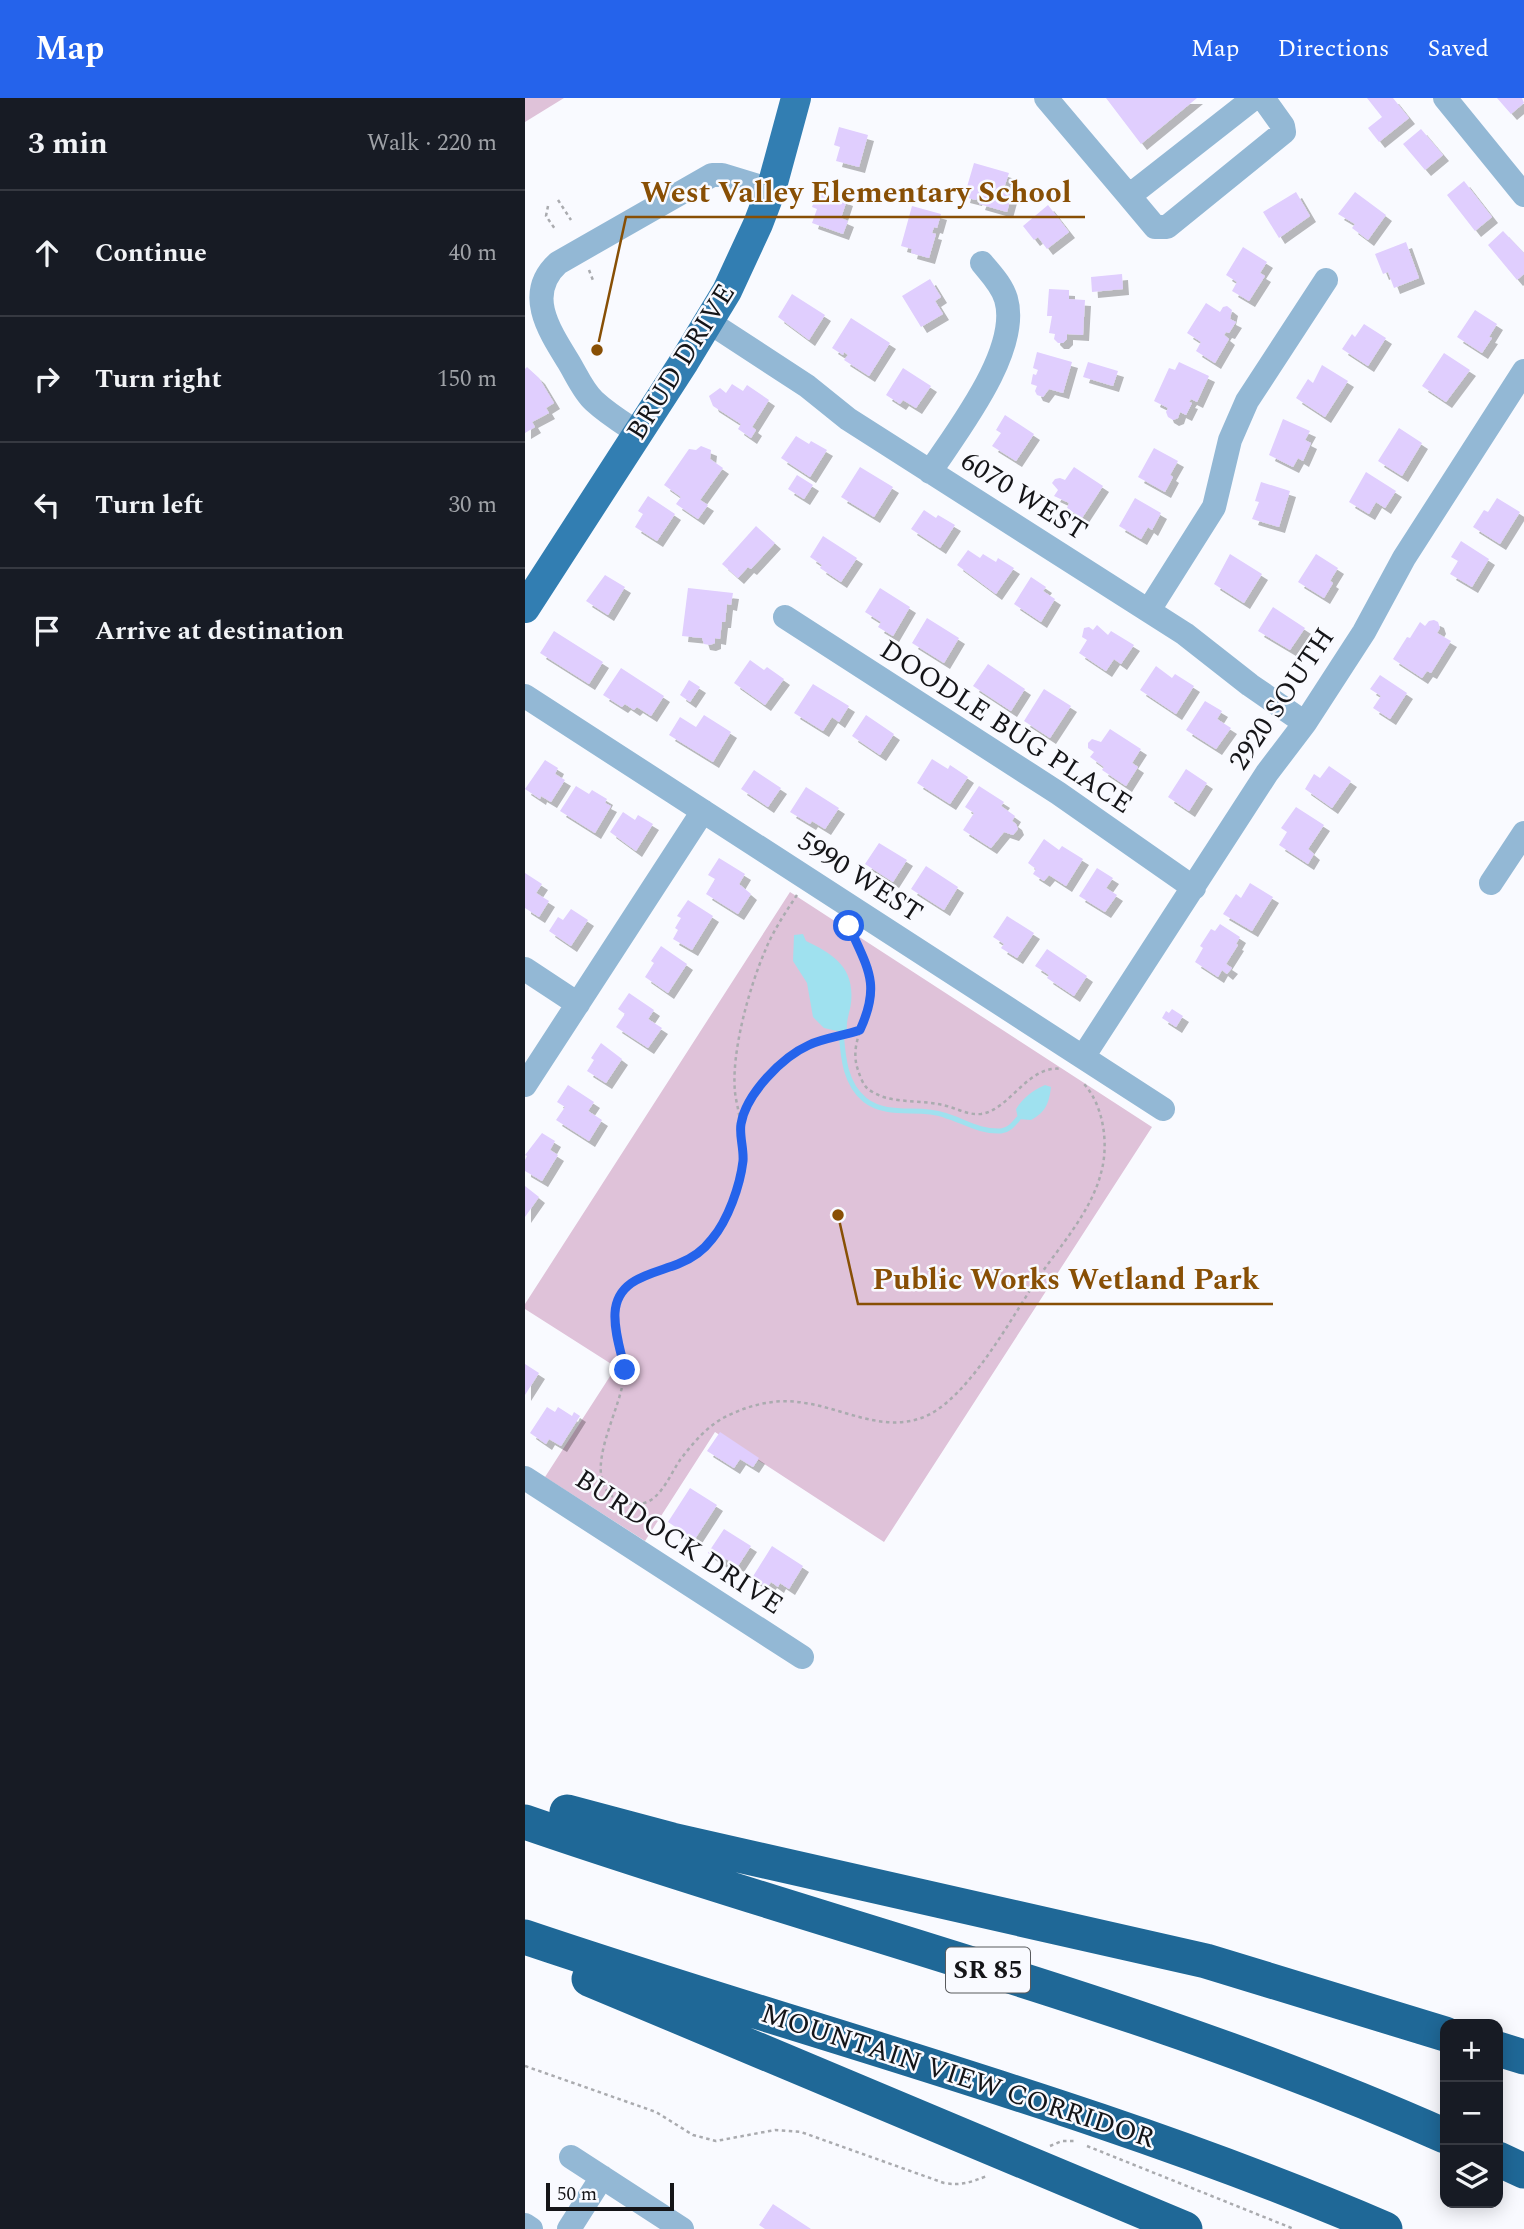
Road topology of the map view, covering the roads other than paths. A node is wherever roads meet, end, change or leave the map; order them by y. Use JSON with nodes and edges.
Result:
{"nodes":[{"id":1,"x":796,"y":98,"type":"edge"},
{"id":2,"x":1046,"y":98,"type":"edge"},
{"id":3,"x":1254,"y":98,"type":"edge"},
{"id":4,"x":1263,"y":98,"type":"edge"},
{"id":5,"x":1445,"y":98,"type":"edge"},
{"id":6,"x":771,"y":190,"type":"junction"},
{"id":7,"x":1524,"y":195,"type":"edge"},
{"id":8,"x":1129,"y":196,"type":"junction"},
{"id":9,"x":982,"y":263,"type":"dead end"},
{"id":10,"x":1326,"y":280,"type":"dead end"},
{"id":11,"x":709,"y":322,"type":"junction"},
{"id":12,"x":1524,"y":371,"type":"edge"},
{"id":13,"x":638,"y":433,"type":"junction"},
{"id":14,"x":930,"y":472,"type":"junction"},
{"id":15,"x":529,"y":592,"type":"edge"},
{"id":16,"x":1149,"y":610,"type":"junction"},
{"id":17,"x":785,"y":617,"type":"dead end"},
{"id":18,"x":525,"y":696,"type":"edge"},
{"id":19,"x":1305,"y":723,"type":"junction"},
{"id":20,"x":703,"y":811,"type":"junction"},
{"id":21,"x":1524,"y":833,"type":"edge"},
{"id":22,"x":1491,"y":884,"type":"dead end"},
{"id":23,"x":1193,"y":888,"type":"junction"},
{"id":24,"x":525,"y":969,"type":"edge"},
{"id":25,"x":578,"y":1004,"type":"junction"},
{"id":26,"x":1076,"y":1068,"type":"junction"},
{"id":27,"x":525,"y":1085,"type":"edge"},
{"id":28,"x":1163,"y":1109,"type":"dead end"},
{"id":29,"x":525,"y":1478,"type":"edge"},
{"id":30,"x":801,"y":1657,"type":"dead end"},
{"id":31,"x":525,"y":1800,"type":"edge"},
{"id":32,"x":525,"y":1822,"type":"edge"},
{"id":33,"x":525,"y":1937,"type":"edge"},
{"id":34,"x":525,"y":1950,"type":"edge"},
{"id":35,"x":1440,"y":2032,"type":"edge"},
{"id":36,"x":1503,"y":2051,"type":"edge"},
{"id":37,"x":1524,"y":2057,"type":"edge"},
{"id":38,"x":1440,"y":2134,"type":"edge"},
{"id":39,"x":571,"y":2157,"type":"dead end"},
{"id":40,"x":1503,"y":2161,"type":"edge"},
{"id":41,"x":1524,"y":2171,"type":"edge"},
{"id":42,"x":602,"y":2177,"type":"junction"},
{"id":43,"x":525,"y":2225,"type":"edge"},
{"id":44,"x":531,"y":2229,"type":"edge"},
{"id":45,"x":569,"y":2229,"type":"edge"},
{"id":46,"x":682,"y":2229,"type":"edge"},
{"id":47,"x":1185,"y":2229,"type":"edge"},
{"id":48,"x":1385,"y":2229,"type":"edge"}],
"edges":[{"from":1,"to":6,"type":"main road","name":"BRUD DRIVE"},
{"from":2,"to":8,"type":"street"},
{"from":3,"to":8,"type":"street"},
{"from":4,"to":8,"type":"street"},
{"from":5,"to":7,"type":"street"},
{"from":6,"to":11,"type":"main road","name":"BRUD DRIVE"},
{"from":6,"to":13,"type":"street"},
{"from":9,"to":14,"type":"street"},
{"from":10,"to":16,"type":"street"},
{"from":11,"to":13,"type":"main road","name":"BRUD DRIVE"},
{"from":11,"to":14,"type":"street","name":"6070 WEST"},
{"from":12,"to":19,"type":"street","name":"2920 SOUTH"},
{"from":13,"to":15,"type":"main road","name":"BRUD DRIVE"},
{"from":14,"to":16,"type":"street","name":"6070 WEST"},
{"from":16,"to":19,"type":"street","name":"6070 WEST"},
{"from":17,"to":23,"type":"street","name":"DOODLE BUG PLACE"},
{"from":18,"to":20,"type":"street","name":"5990 WEST"},
{"from":19,"to":23,"type":"street","name":"2920 SOUTH"},
{"from":20,"to":25,"type":"street"},
{"from":20,"to":26,"type":"street","name":"5990 WEST"},
{"from":21,"to":22,"type":"street"},
{"from":23,"to":26,"type":"street","name":"2920 SOUTH"},
{"from":24,"to":25,"type":"street"},
{"from":25,"to":27,"type":"street"},
{"from":26,"to":28,"type":"street","name":"5990 WEST"},
{"from":29,"to":30,"type":"street","name":"BURDOCK DRIVE"},
{"from":31,"to":35,"type":"highway"},
{"from":32,"to":38,"type":"highway","number":"SR 85"},
{"from":33,"to":48,"type":"highway","name":"MOUNTAIN VIEW CORRIDOR"},
{"from":34,"to":47,"type":"highway"},
{"from":36,"to":37,"type":"highway"},
{"from":39,"to":42,"type":"street"},
{"from":40,"to":41,"type":"highway"},
{"from":42,"to":45,"type":"street"},
{"from":42,"to":46,"type":"street"},
{"from":43,"to":44,"type":"street"}]}
